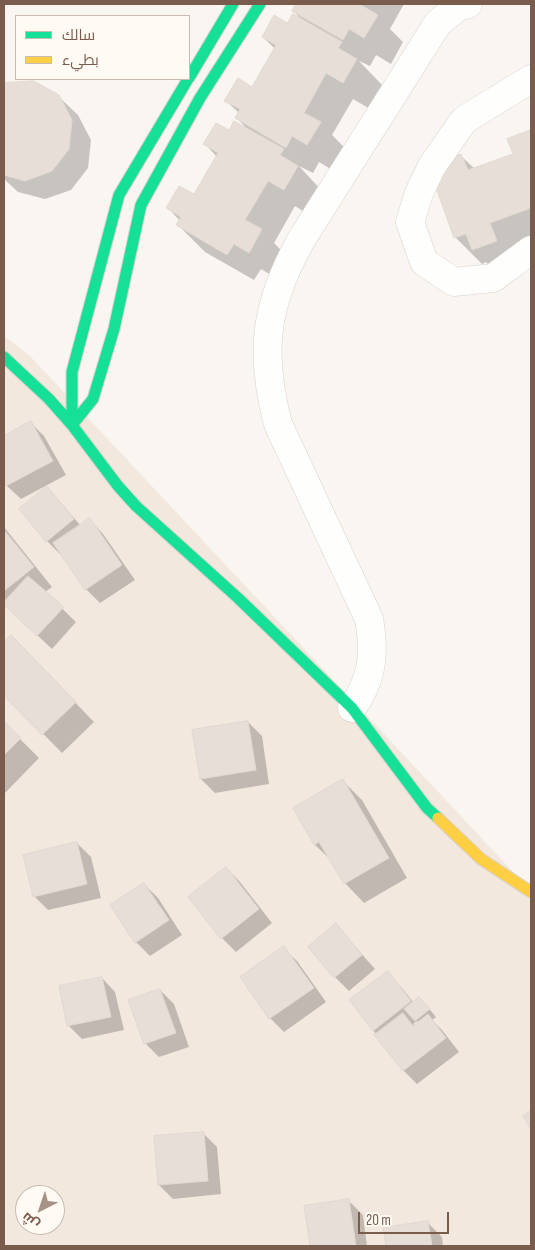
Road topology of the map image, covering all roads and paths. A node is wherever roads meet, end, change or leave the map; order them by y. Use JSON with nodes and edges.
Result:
{"nodes":[{"id":1,"x":233,"y":4,"type":"edge"},
{"id":2,"x":260,"y":4,"type":"edge"},
{"id":3,"x":468,"y":4,"type":"edge"},
{"id":4,"x":190,"y":75,"type":"edge"},
{"id":5,"x":531,"y":79,"type":"edge"},
{"id":6,"x":187,"y":80,"type":"edge"},
{"id":7,"x":531,"y":250,"type":"edge"},
{"id":8,"x":4,"y":357,"type":"edge"},
{"id":9,"x":72,"y":425,"type":"junction"},
{"id":10,"x":352,"y":708,"type":"junction"},
{"id":11,"x":531,"y":892,"type":"edge"}],
"edges":[{"from":1,"to":4,"type":"street"},
{"from":2,"to":9,"type":"street"},
{"from":3,"to":10,"type":"street"},
{"from":5,"to":7,"type":"street"},
{"from":6,"to":9,"type":"street"},
{"from":8,"to":9,"type":"street"},
{"from":9,"to":10,"type":"street"},
{"from":10,"to":11,"type":"street"}]}
